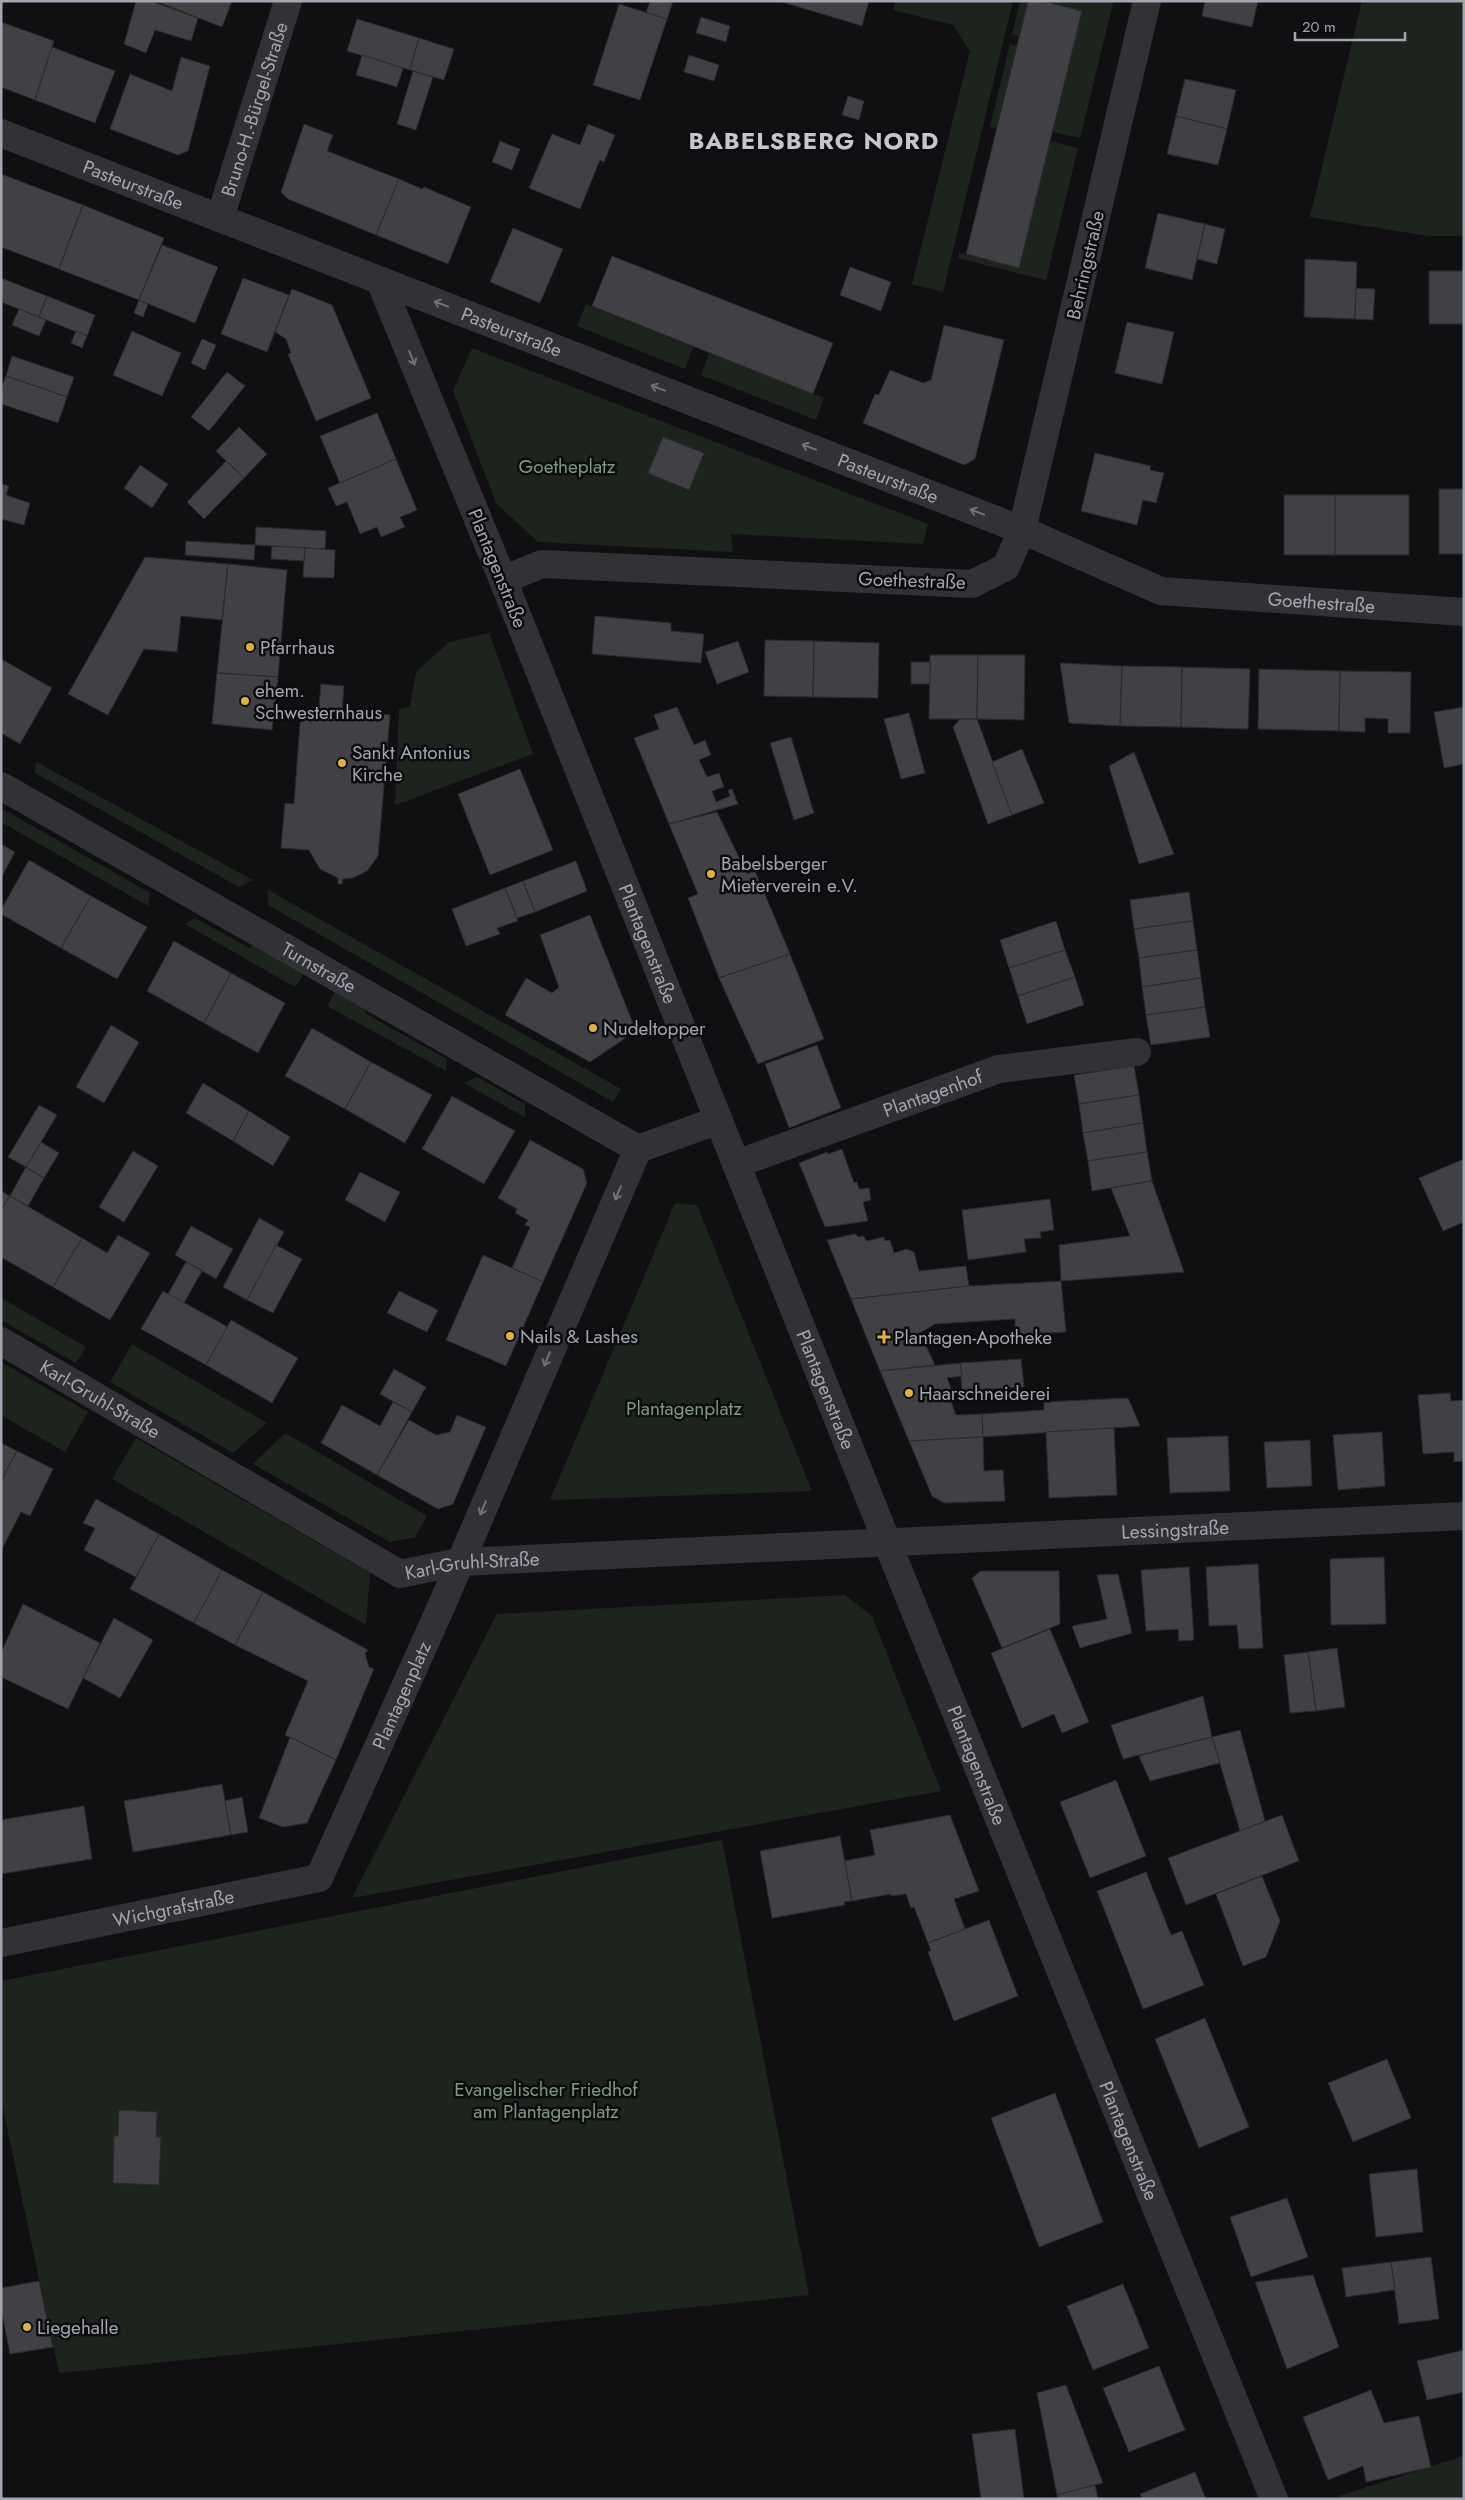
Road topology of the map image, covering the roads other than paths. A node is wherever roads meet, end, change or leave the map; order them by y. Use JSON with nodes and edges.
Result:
{"nodes":[{"id":1,"x":288,"y":1,"type":"edge"},
{"id":2,"x":1147,"y":1,"type":"edge"},
{"id":3,"x":1,"y":134,"type":"edge"},
{"id":4,"x":220,"y":218,"type":"junction"},
{"id":5,"x":380,"y":281,"type":"junction"},
{"id":6,"x":1022,"y":530,"type":"junction"},
{"id":7,"x":503,"y":580,"type":"junction"},
{"id":8,"x":1464,"y":612,"type":"edge"},
{"id":9,"x":1,"y":786,"type":"edge"},
{"id":10,"x":1137,"y":1052,"type":"dead end"},
{"id":11,"x":719,"y":1120,"type":"junction"},
{"id":12,"x":638,"y":1148,"type":"junction"},
{"id":13,"x":736,"y":1164,"type":"junction"},
{"id":14,"x":1,"y":1341,"type":"edge"},
{"id":15,"x":1464,"y":1516,"type":"edge"},
{"id":16,"x":887,"y":1542,"type":"junction"},
{"id":17,"x":459,"y":1562,"type":"junction"},
{"id":18,"x":331,"y":1852,"type":"joint"},
{"id":19,"x":1,"y":1943,"type":"edge"},
{"id":20,"x":1274,"y":2499,"type":"edge"}],
"edges":[{"from":1,"to":4,"type":"street","name":"Bruno-H.-Bürgel-Straße"},
{"from":2,"to":6,"type":"street","name":"Behringstraße"},
{"from":3,"to":4,"type":"street","name":"Pasteurstraße"},
{"from":4,"to":5,"type":"street","name":"Pasteurstraße"},
{"from":6,"to":5,"type":"street","name":"Pasteurstraße","one_way":true},
{"from":5,"to":7,"type":"street","name":"Plantagenstraße","one_way":true},
{"from":6,"to":7,"type":"street","name":"Goethestraße"},
{"from":6,"to":8,"type":"street","name":"Goethestraße"},
{"from":7,"to":11,"type":"street","name":"Plantagenstraße"},
{"from":9,"to":12,"type":"street","name":"Turnstraße"},
{"from":10,"to":13,"type":"street","name":"Plantagenhof"},
{"from":11,"to":12,"type":"street"},
{"from":11,"to":13,"type":"street","name":"Plantagenstraße"},
{"from":12,"to":17,"type":"street","name":"Plantagenplatz","one_way":true},
{"from":13,"to":16,"type":"street","name":"Plantagenstraße"},
{"from":14,"to":17,"type":"street","name":"Karl-Gruhl-Straße"},
{"from":15,"to":16,"type":"street","name":"Lessingstraße"},
{"from":16,"to":17,"type":"street","name":"Karl-Gruhl-Straße"},
{"from":16,"to":20,"type":"street","name":"Plantagenstraße"},
{"from":17,"to":18,"type":"street","name":"Plantagenplatz"},
{"from":18,"to":19,"type":"street","name":"Wichgrafstraße"}]}
